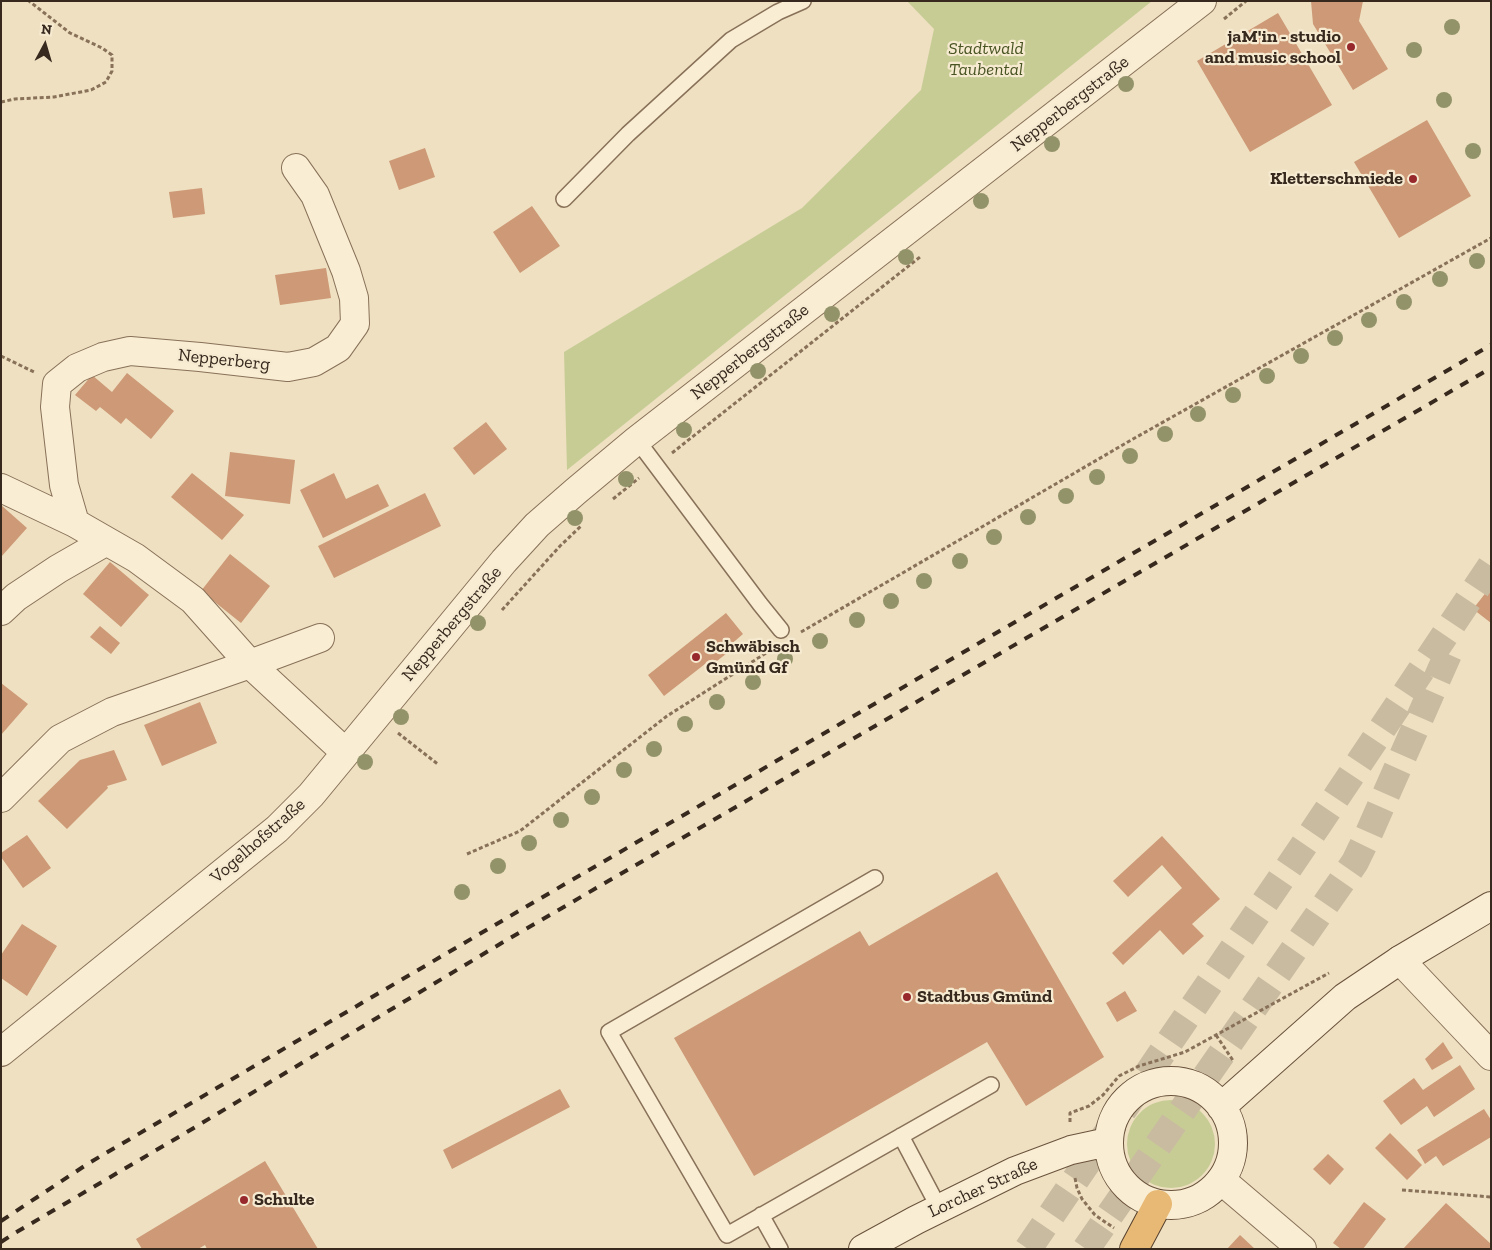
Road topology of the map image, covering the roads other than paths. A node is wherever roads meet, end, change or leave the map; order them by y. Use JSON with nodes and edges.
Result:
{"nodes":[{"id":1,"x":803,"y":1,"type":"edge"},
{"id":2,"x":1202,"y":1,"type":"edge"},
{"id":3,"x":296,"y":168,"type":"dead end"},
{"id":4,"x":564,"y":199,"type":"dead end"},
{"id":5,"x":637,"y":440,"type":"junction"},
{"id":6,"x":1,"y":488,"type":"edge"},
{"id":7,"x":75,"y":523,"type":"junction"},
{"id":8,"x":105,"y":542,"type":"junction"},
{"id":9,"x":1,"y":611,"type":"edge"},
{"id":10,"x":781,"y":637,"type":"road end"},
{"id":11,"x":320,"y":638,"type":"dead end"},
{"id":12,"x":250,"y":664,"type":"junction"},
{"id":13,"x":345,"y":752,"type":"junction"},
{"id":14,"x":1,"y":798,"type":"edge"},
{"id":15,"x":875,"y":878,"type":"dead end"},
{"id":16,"x":1491,"y":906,"type":"edge"},
{"id":17,"x":1400,"y":960,"type":"junction"},
{"id":18,"x":1,"y":1052,"type":"edge"},
{"id":19,"x":1491,"y":1056,"type":"edge"},
{"id":20,"x":990,"y":1085,"type":"dead end"},
{"id":21,"x":1221,"y":1107,"type":"junction"},
{"id":22,"x":901,"y":1136,"type":"junction"},
{"id":23,"x":1108,"y":1142,"type":"junction"},
{"id":24,"x":1221,"y":1180,"type":"junction"},
{"id":25,"x":1158,"y":1204,"type":"junction"},
{"id":26,"x":939,"y":1208,"type":"junction"},
{"id":27,"x":761,"y":1216,"type":"junction"},
{"id":28,"x":1137,"y":1243,"type":"edge"},
{"id":29,"x":780,"y":1249,"type":"edge"},
{"id":30,"x":863,"y":1249,"type":"edge"},
{"id":31,"x":1302,"y":1249,"type":"edge"}],
"edges":[{"from":1,"to":4,"type":"lane"},
{"from":2,"to":5,"type":"street","name":"Nepperbergstraße"},
{"from":3,"to":7,"type":"street","name":"Nepperberg"},
{"from":5,"to":10,"type":"lane"},
{"from":5,"to":13,"type":"street","name":"Nepperbergstraße"},
{"from":6,"to":7,"type":"street"},
{"from":7,"to":8,"type":"street"},
{"from":8,"to":9,"type":"street"},
{"from":8,"to":12,"type":"street"},
{"from":11,"to":12,"type":"street"},
{"from":12,"to":13,"type":"street"},
{"from":12,"to":14,"type":"street"},
{"from":13,"to":18,"type":"street","name":"Vogelhofstraße"},
{"from":15,"to":27,"type":"lane"},
{"from":16,"to":17,"type":"street"},
{"from":17,"to":19,"type":"street"},
{"from":17,"to":21,"type":"street"},
{"from":20,"to":22,"type":"lane"},
{"from":21,"to":23,"type":"street"},
{"from":21,"to":24,"type":"street"},
{"from":22,"to":26,"type":"lane"},
{"from":22,"to":27,"type":"lane"},
{"from":23,"to":25,"type":"street"},
{"from":23,"to":26,"type":"street","name":"Lorcher Straße"},
{"from":24,"to":25,"type":"street"},
{"from":24,"to":31,"type":"street"},
{"from":25,"to":28,"type":"highway"},
{"from":26,"to":30,"type":"street","name":"Lorcher Straße"},
{"from":27,"to":29,"type":"lane"}]}
